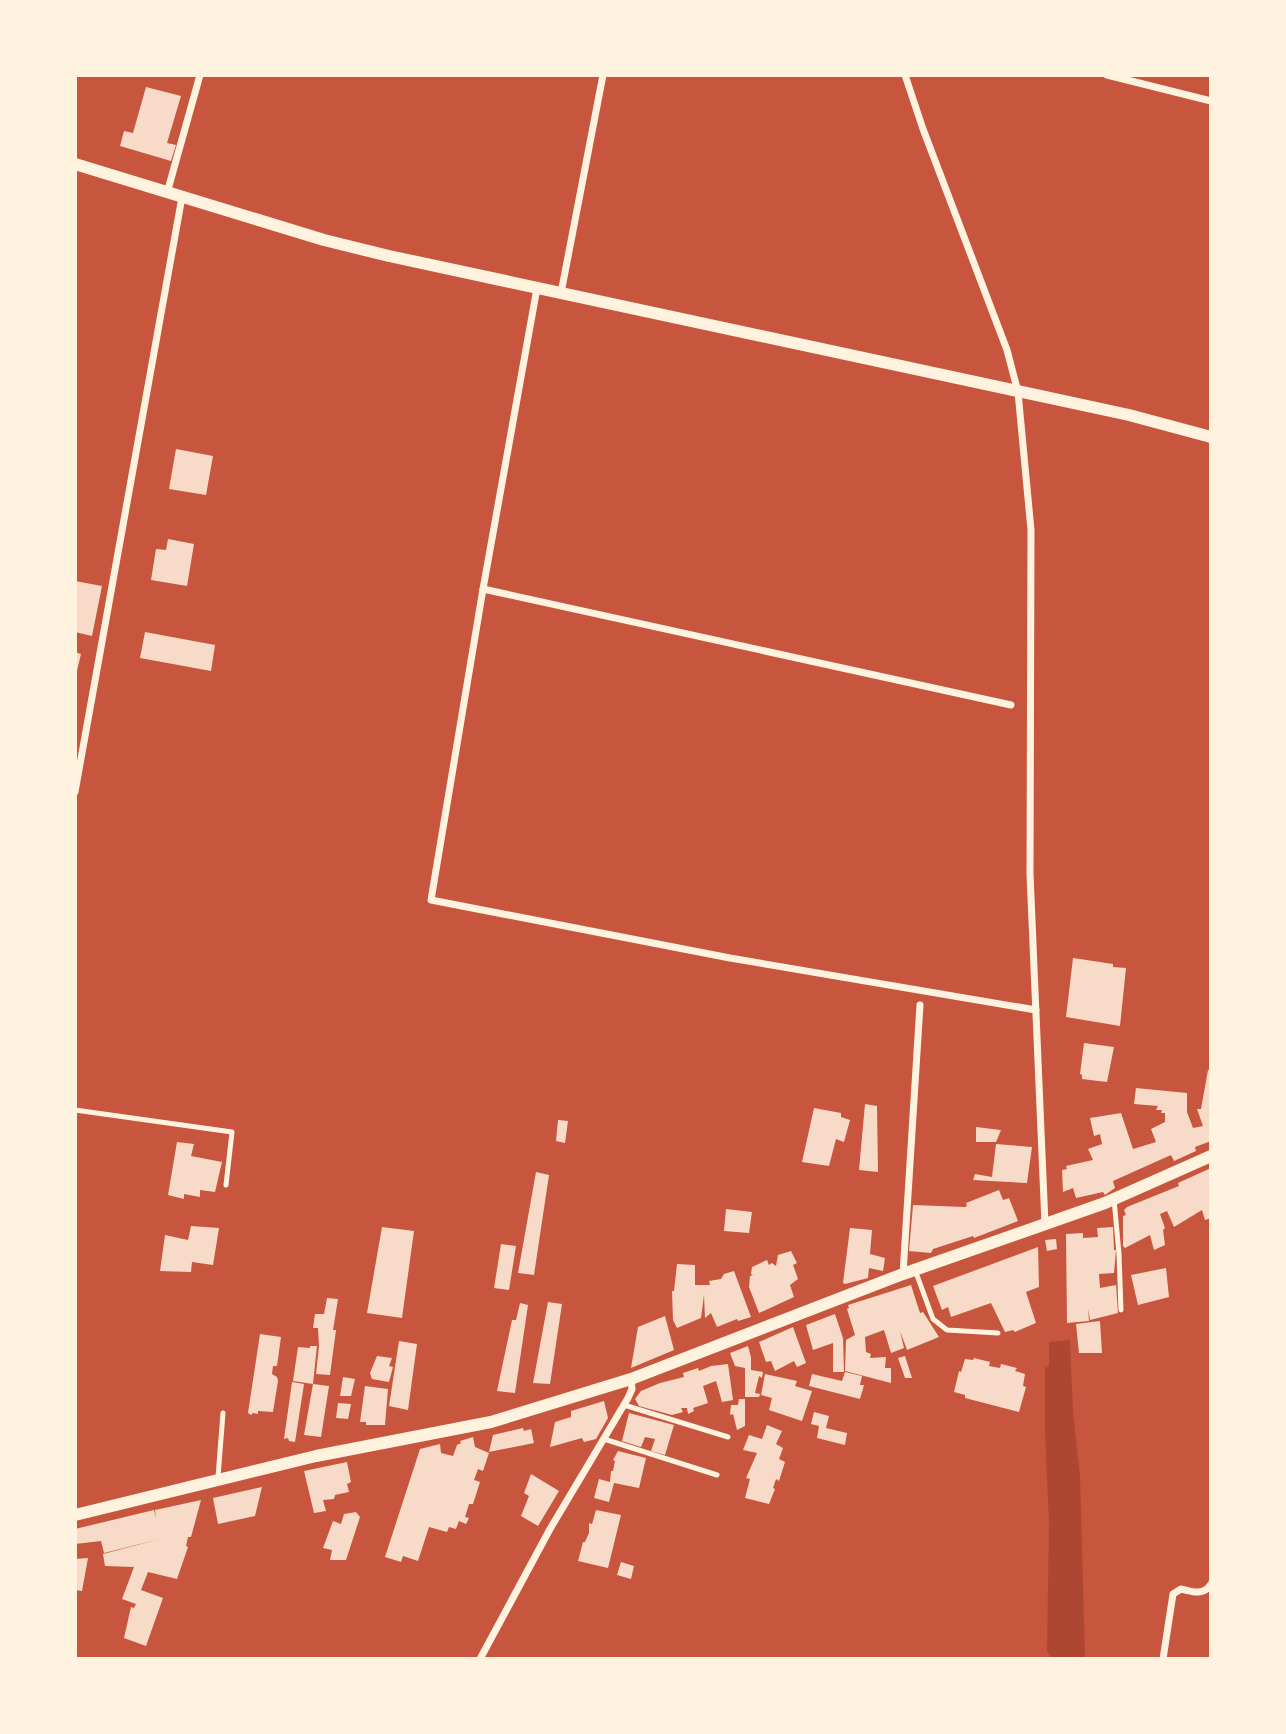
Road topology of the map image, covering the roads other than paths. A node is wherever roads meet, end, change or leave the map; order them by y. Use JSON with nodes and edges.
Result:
{"nodes":[{"id":1,"x":200,"y":75,"type":"edge"},
{"id":2,"x":603,"y":75,"type":"edge"},
{"id":3,"x":905,"y":75,"type":"edge"},
{"id":4,"x":1107,"y":75,"type":"edge"},
{"id":5,"x":1211,"y":101,"type":"edge"},
{"id":6,"x":75,"y":164,"type":"edge"},
{"id":7,"x":167,"y":193,"type":"junction"},
{"id":8,"x":181,"y":198,"type":"junction"},
{"id":9,"x":537,"y":288,"type":"junction"},
{"id":10,"x":562,"y":293,"type":"junction"},
{"id":11,"x":1018,"y":392,"type":"junction"},
{"id":12,"x":1211,"y":437,"type":"edge"},
{"id":13,"x":482,"y":589,"type":"junction"},
{"id":14,"x":1011,"y":705,"type":"dead end"},
{"id":15,"x":75,"y":792,"type":"edge"},
{"id":16,"x":920,"y":1005,"type":"dead end"},
{"id":17,"x":1036,"y":1010,"type":"junction"},
{"id":18,"x":75,"y":1110,"type":"edge"},
{"id":19,"x":1211,"y":1156,"type":"edge"},
{"id":20,"x":226,"y":1185,"type":"dead end"},
{"id":21,"x":1114,"y":1199,"type":"junction"},
{"id":22,"x":1045,"y":1224,"type":"junction"},
{"id":23,"x":909,"y":1272,"type":"junction"},
{"id":24,"x":1121,"y":1310,"type":"dead end"},
{"id":25,"x":998,"y":1333,"type":"dead end"},
{"id":26,"x":631,"y":1379,"type":"junction"},
{"id":27,"x":624,"y":1405,"type":"junction"},
{"id":28,"x":223,"y":1413,"type":"dead end"},
{"id":29,"x":728,"y":1437,"type":"dead end"},
{"id":30,"x":604,"y":1439,"type":"junction"},
{"id":31,"x":718,"y":1475,"type":"dead end"},
{"id":32,"x":218,"y":1481,"type":"junction"},
{"id":33,"x":75,"y":1515,"type":"edge"},
{"id":34,"x":1211,"y":1584,"type":"edge"},
{"id":35,"x":480,"y":1659,"type":"edge"},
{"id":36,"x":1163,"y":1659,"type":"edge"}],
"edges":[{"from":1,"to":7,"type":"street"},
{"from":2,"to":10,"type":"street"},
{"from":3,"to":11,"type":"street"},
{"from":4,"to":5,"type":"street"},
{"from":6,"to":7,"type":"street"},
{"from":7,"to":8,"type":"street"},
{"from":8,"to":9,"type":"street"},
{"from":8,"to":15,"type":"street"},
{"from":9,"to":10,"type":"street"},
{"from":9,"to":13,"type":"street"},
{"from":10,"to":11,"type":"street"},
{"from":11,"to":12,"type":"street"},
{"from":11,"to":17,"type":"street"},
{"from":13,"to":14,"type":"street"},
{"from":13,"to":17,"type":"street"},
{"from":16,"to":23,"type":"street"},
{"from":17,"to":22,"type":"street"},
{"from":18,"to":20,"type":"lane"},
{"from":19,"to":21,"type":"street"},
{"from":21,"to":22,"type":"street"},
{"from":21,"to":24,"type":"lane"},
{"from":22,"to":23,"type":"street"},
{"from":23,"to":25,"type":"lane"},
{"from":23,"to":26,"type":"street"},
{"from":26,"to":27,"type":"street"},
{"from":26,"to":32,"type":"street"},
{"from":27,"to":29,"type":"lane"},
{"from":27,"to":30,"type":"street"},
{"from":28,"to":32,"type":"lane"},
{"from":30,"to":31,"type":"lane"},
{"from":30,"to":35,"type":"street"},
{"from":32,"to":33,"type":"street"},
{"from":34,"to":36,"type":"street"}]}
